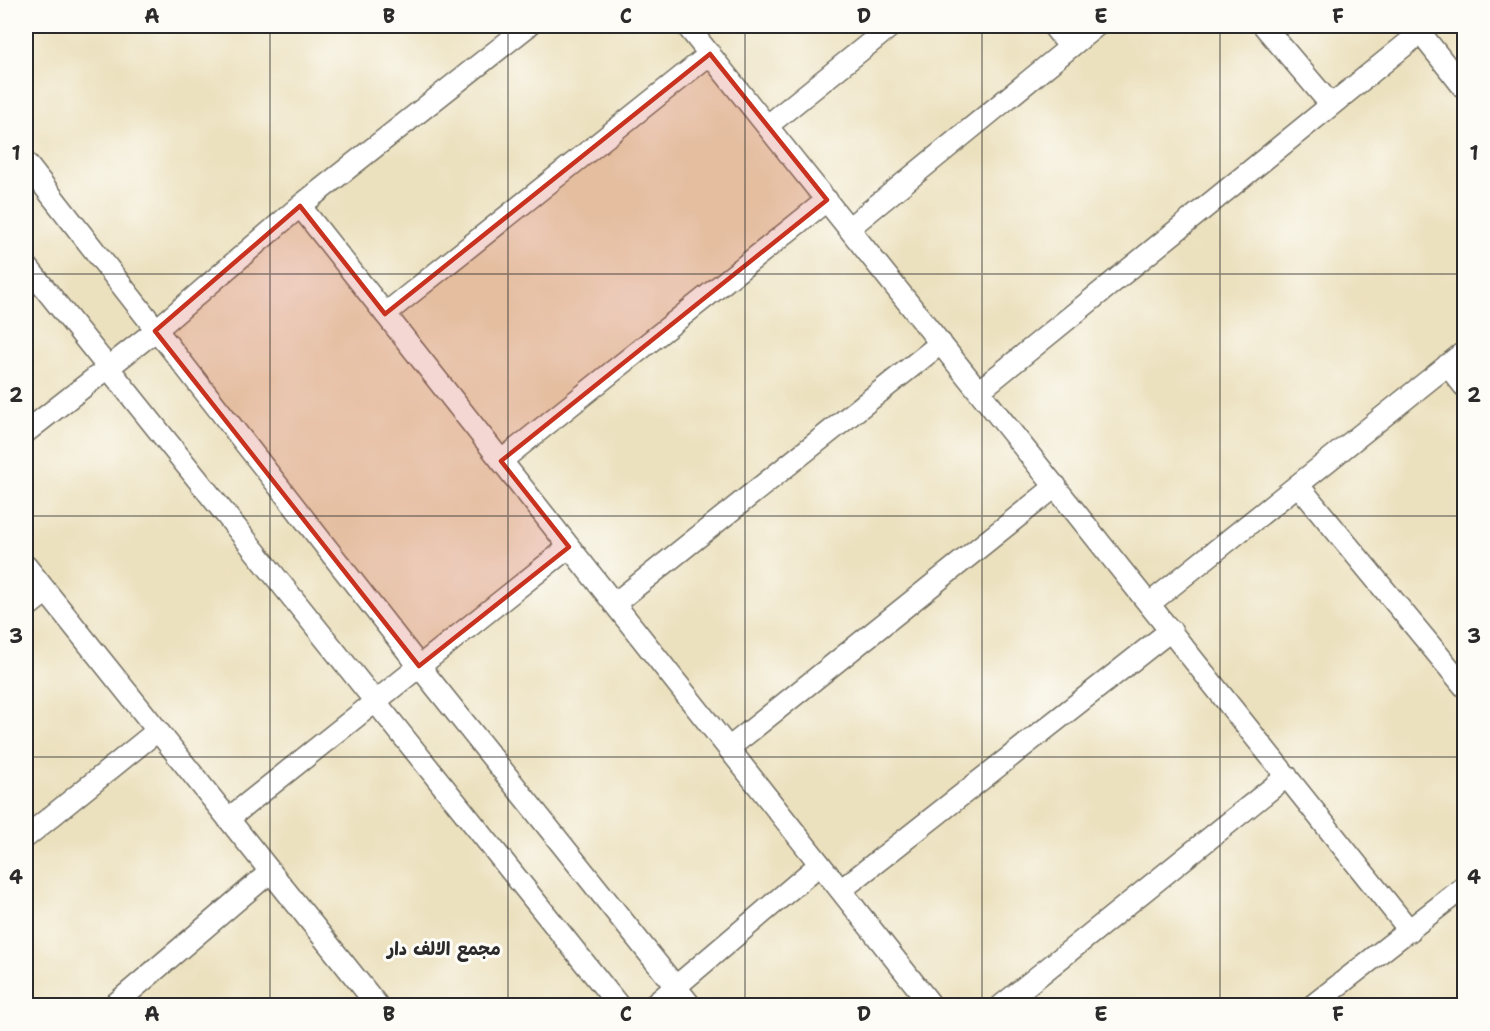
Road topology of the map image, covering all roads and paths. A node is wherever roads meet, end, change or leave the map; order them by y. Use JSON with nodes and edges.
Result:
{"nodes":[{"id":1,"x":528,"y":26,"type":"edge"},
{"id":2,"x":687,"y":26,"type":"edge"},
{"id":3,"x":891,"y":26,"type":"edge"},
{"id":4,"x":1053,"y":26,"type":"edge"},
{"id":5,"x":1096,"y":26,"type":"edge"},
{"id":6,"x":1264,"y":26,"type":"edge"},
{"id":7,"x":1417,"y":29,"type":"edge"},
{"id":8,"x":1070,"y":46,"type":"junction"},
{"id":9,"x":710,"y":54,"type":"junction"},
{"id":10,"x":1464,"y":88,"type":"edge"},
{"id":11,"x":1331,"y":105,"type":"junction"},
{"id":12,"x":767,"y":126,"type":"junction"},
{"id":13,"x":26,"y":163,"type":"edge"},
{"id":14,"x":826,"y":200,"type":"junction"},
{"id":15,"x":300,"y":206,"type":"junction"},
{"id":16,"x":849,"y":228,"type":"junction"},
{"id":17,"x":26,"y":265,"type":"edge"},
{"id":18,"x":385,"y":314,"type":"junction"},
{"id":19,"x":155,"y":331,"type":"junction"},
{"id":20,"x":941,"y":343,"type":"junction"},
{"id":21,"x":1464,"y":351,"type":"edge"},
{"id":22,"x":1447,"y":365,"type":"junction"},
{"id":23,"x":108,"y":368,"type":"junction"},
{"id":24,"x":1464,"y":386,"type":"edge"},
{"id":25,"x":979,"y":391,"type":"junction"},
{"id":26,"x":26,"y":432,"type":"edge"},
{"id":27,"x":501,"y":461,"type":"junction"},
{"id":28,"x":1298,"y":485,"type":"junction"},
{"id":29,"x":1056,"y":486,"type":"junction"},
{"id":30,"x":569,"y":547,"type":"junction"},
{"id":31,"x":26,"y":567,"type":"edge"},
{"id":32,"x":46,"y":592,"type":"junction"},
{"id":33,"x":614,"y":604,"type":"junction"},
{"id":34,"x":1149,"y":604,"type":"junction"},
{"id":35,"x":26,"y":608,"type":"edge"},
{"id":36,"x":1171,"y":630,"type":"junction"},
{"id":37,"x":419,"y":666,"type":"junction"},
{"id":38,"x":1464,"y":686,"type":"edge"},
{"id":39,"x":376,"y":702,"type":"junction"},
{"id":40,"x":157,"y":731,"type":"junction"},
{"id":41,"x":729,"y":748,"type":"junction"},
{"id":42,"x":1287,"y":776,"type":"junction"},
{"id":43,"x":228,"y":819,"type":"junction"},
{"id":44,"x":26,"y":837,"type":"edge"},
{"id":45,"x":820,"y":864,"type":"junction"},
{"id":46,"x":270,"y":872,"type":"junction"},
{"id":47,"x":1464,"y":887,"type":"edge"},
{"id":48,"x":841,"y":890,"type":"junction"},
{"id":49,"x":1410,"y":931,"type":"junction"},
{"id":50,"x":676,"y":987,"type":"junction"},
{"id":51,"x":113,"y":1005,"type":"edge"},
{"id":52,"x":378,"y":1005,"type":"edge"},
{"id":53,"x":620,"y":1005,"type":"edge"},
{"id":54,"x":653,"y":1005,"type":"edge"},
{"id":55,"x":691,"y":1005,"type":"edge"},
{"id":56,"x":932,"y":1005,"type":"edge"},
{"id":57,"x":1001,"y":1005,"type":"edge"},
{"id":58,"x":1312,"y":1005,"type":"edge"}],
"edges":[{"from":1,"to":15,"type":"street"},
{"from":2,"to":9,"type":"street"},
{"from":3,"to":12,"type":"street"},
{"from":4,"to":8,"type":"street"},
{"from":5,"to":8,"type":"street"},
{"from":6,"to":11,"type":"street"},
{"from":7,"to":10,"type":"street"},
{"from":7,"to":11,"type":"street"},
{"from":8,"to":16,"type":"street"},
{"from":9,"to":12,"type":"street"},
{"from":9,"to":18,"type":"street"},
{"from":11,"to":25,"type":"street"},
{"from":12,"to":14,"type":"street"},
{"from":13,"to":19,"type":"street"},
{"from":14,"to":16,"type":"street"},
{"from":14,"to":27,"type":"street"},
{"from":15,"to":18,"type":"street"},
{"from":15,"to":19,"type":"street"},
{"from":16,"to":20,"type":"street"},
{"from":17,"to":23,"type":"street"},
{"from":18,"to":27,"type":"street"},
{"from":19,"to":23,"type":"street"},
{"from":19,"to":37,"type":"street"},
{"from":20,"to":25,"type":"street"},
{"from":20,"to":33,"type":"street"},
{"from":21,"to":22,"type":"street"},
{"from":22,"to":24,"type":"street"},
{"from":22,"to":28,"type":"street"},
{"from":23,"to":26,"type":"street"},
{"from":23,"to":39,"type":"street"},
{"from":25,"to":29,"type":"street"},
{"from":27,"to":30,"type":"street"},
{"from":28,"to":34,"type":"street"},
{"from":28,"to":38,"type":"street"},
{"from":29,"to":34,"type":"street"},
{"from":29,"to":41,"type":"street"},
{"from":30,"to":33,"type":"street"},
{"from":30,"to":37,"type":"street"},
{"from":31,"to":32,"type":"street"},
{"from":32,"to":35,"type":"street"},
{"from":32,"to":40,"type":"street"},
{"from":33,"to":41,"type":"street"},
{"from":34,"to":36,"type":"street"},
{"from":36,"to":42,"type":"street"},
{"from":36,"to":48,"type":"street"},
{"from":37,"to":39,"type":"street"},
{"from":37,"to":50,"type":"street"},
{"from":39,"to":43,"type":"street"},
{"from":39,"to":53,"type":"street"},
{"from":40,"to":43,"type":"street"},
{"from":40,"to":44,"type":"street"},
{"from":41,"to":45,"type":"street"},
{"from":42,"to":49,"type":"street"},
{"from":42,"to":57,"type":"street"},
{"from":43,"to":46,"type":"street"},
{"from":45,"to":48,"type":"street"},
{"from":45,"to":50,"type":"street"},
{"from":46,"to":51,"type":"street"},
{"from":46,"to":52,"type":"street"},
{"from":47,"to":49,"type":"street"},
{"from":48,"to":56,"type":"street"},
{"from":49,"to":58,"type":"street"},
{"from":50,"to":54,"type":"street"},
{"from":50,"to":55,"type":"street"}]}
